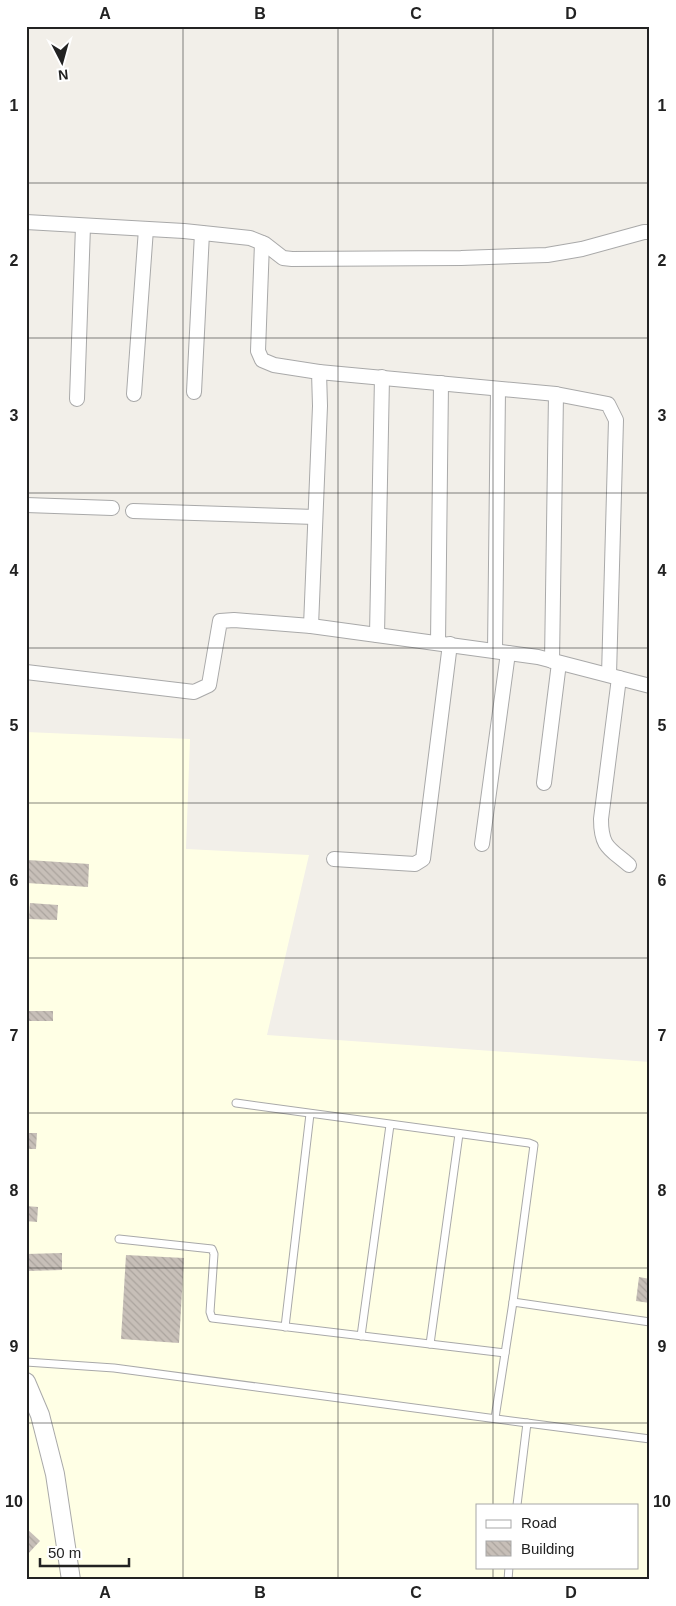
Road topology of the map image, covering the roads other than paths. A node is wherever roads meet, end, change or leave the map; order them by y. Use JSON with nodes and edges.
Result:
{"nodes":[{"id":1,"x":26,"y":222,"type":"edge"},
{"id":2,"x":83,"y":226,"type":"junction"},
{"id":3,"x":146,"y":229,"type":"junction"},
{"id":4,"x":650,"y":232,"type":"edge"},
{"id":5,"x":202,"y":233,"type":"junction"},
{"id":6,"x":262,"y":243,"type":"junction"},
{"id":7,"x":319,"y":372,"type":"junction"},
{"id":8,"x":382,"y":377,"type":"junction"},
{"id":9,"x":441,"y":383,"type":"junction"},
{"id":10,"x":498,"y":390,"type":"junction"},
{"id":11,"x":194,"y":392,"type":"dead end"},
{"id":12,"x":134,"y":394,"type":"dead end"},
{"id":13,"x":556,"y":394,"type":"junction"},
{"id":14,"x":77,"y":399,"type":"dead end"},
{"id":15,"x":26,"y":505,"type":"edge"},
{"id":16,"x":112,"y":508,"type":"dead end"},
{"id":17,"x":133,"y":511,"type":"dead end"},
{"id":18,"x":315,"y":517,"type":"junction"},
{"id":19,"x":311,"y":626,"type":"junction"},
{"id":20,"x":377,"y":635,"type":"junction"},
{"id":21,"x":444,"y":643,"type":"junction"},
{"id":22,"x":501,"y":652,"type":"junction"},
{"id":23,"x":556,"y":662,"type":"junction"},
{"id":24,"x":26,"y":672,"type":"edge"},
{"id":25,"x":614,"y":676,"type":"junction"},
{"id":26,"x":650,"y":686,"type":"edge"},
{"id":27,"x":544,"y":783,"type":"dead end"},
{"id":28,"x":482,"y":844,"type":"dead end"},
{"id":29,"x":334,"y":859,"type":"dead end"},
{"id":30,"x":629,"y":865,"type":"dead end"},
{"id":31,"x":236,"y":1103,"type":"dead end"},
{"id":32,"x":310,"y":1114,"type":"junction"},
{"id":33,"x":390,"y":1125,"type":"junction"},
{"id":34,"x":458,"y":1134,"type":"junction"},
{"id":35,"x":119,"y":1239,"type":"dead end"},
{"id":36,"x":513,"y":1302,"type":"junction"},
{"id":37,"x":650,"y":1322,"type":"edge"},
{"id":38,"x":285,"y":1327,"type":"junction"},
{"id":39,"x":361,"y":1336,"type":"junction"},
{"id":40,"x":430,"y":1344,"type":"junction"},
{"id":41,"x":505,"y":1353,"type":"junction"},
{"id":42,"x":26,"y":1362,"type":"edge"},
{"id":43,"x":26,"y":1382,"type":"edge"},
{"id":44,"x":495,"y":1418,"type":"junction"},
{"id":45,"x":527,"y":1422,"type":"junction"},
{"id":46,"x":650,"y":1439,"type":"edge"},
{"id":47,"x":517,"y":1504,"type":"edge"},
{"id":48,"x":71,"y":1580,"type":"edge"}],
"edges":[{"from":1,"to":2,"type":"street"},
{"from":2,"to":3,"type":"street"},
{"from":2,"to":14,"type":"street"},
{"from":3,"to":5,"type":"street"},
{"from":3,"to":12,"type":"street"},
{"from":4,"to":6,"type":"street"},
{"from":5,"to":6,"type":"street"},
{"from":5,"to":11,"type":"street"},
{"from":6,"to":7,"type":"street"},
{"from":7,"to":8,"type":"street"},
{"from":7,"to":18,"type":"street"},
{"from":8,"to":9,"type":"street"},
{"from":8,"to":20,"type":"street"},
{"from":9,"to":10,"type":"street"},
{"from":9,"to":21,"type":"street"},
{"from":10,"to":13,"type":"street"},
{"from":10,"to":22,"type":"street"},
{"from":13,"to":23,"type":"street"},
{"from":13,"to":25,"type":"street"},
{"from":15,"to":16,"type":"street"},
{"from":17,"to":18,"type":"street"},
{"from":18,"to":19,"type":"street"},
{"from":19,"to":20,"type":"street"},
{"from":19,"to":24,"type":"street"},
{"from":20,"to":21,"type":"street"},
{"from":21,"to":22,"type":"street"},
{"from":21,"to":29,"type":"street"},
{"from":22,"to":23,"type":"street"},
{"from":22,"to":28,"type":"street"},
{"from":23,"to":25,"type":"street"},
{"from":23,"to":27,"type":"street"},
{"from":25,"to":26,"type":"street"},
{"from":25,"to":30,"type":"street"},
{"from":31,"to":32,"type":"lane"},
{"from":32,"to":33,"type":"lane"},
{"from":32,"to":38,"type":"lane"},
{"from":33,"to":34,"type":"lane"},
{"from":33,"to":39,"type":"lane"},
{"from":34,"to":36,"type":"lane"},
{"from":34,"to":40,"type":"lane"},
{"from":35,"to":38,"type":"lane"},
{"from":36,"to":37,"type":"lane"},
{"from":36,"to":41,"type":"lane"},
{"from":38,"to":39,"type":"lane"},
{"from":39,"to":40,"type":"lane"},
{"from":40,"to":41,"type":"lane"},
{"from":41,"to":44,"type":"lane"},
{"from":42,"to":44,"type":"lane"},
{"from":43,"to":48,"type":"street"},
{"from":44,"to":45,"type":"lane"},
{"from":45,"to":46,"type":"lane"},
{"from":45,"to":47,"type":"lane"}]}
